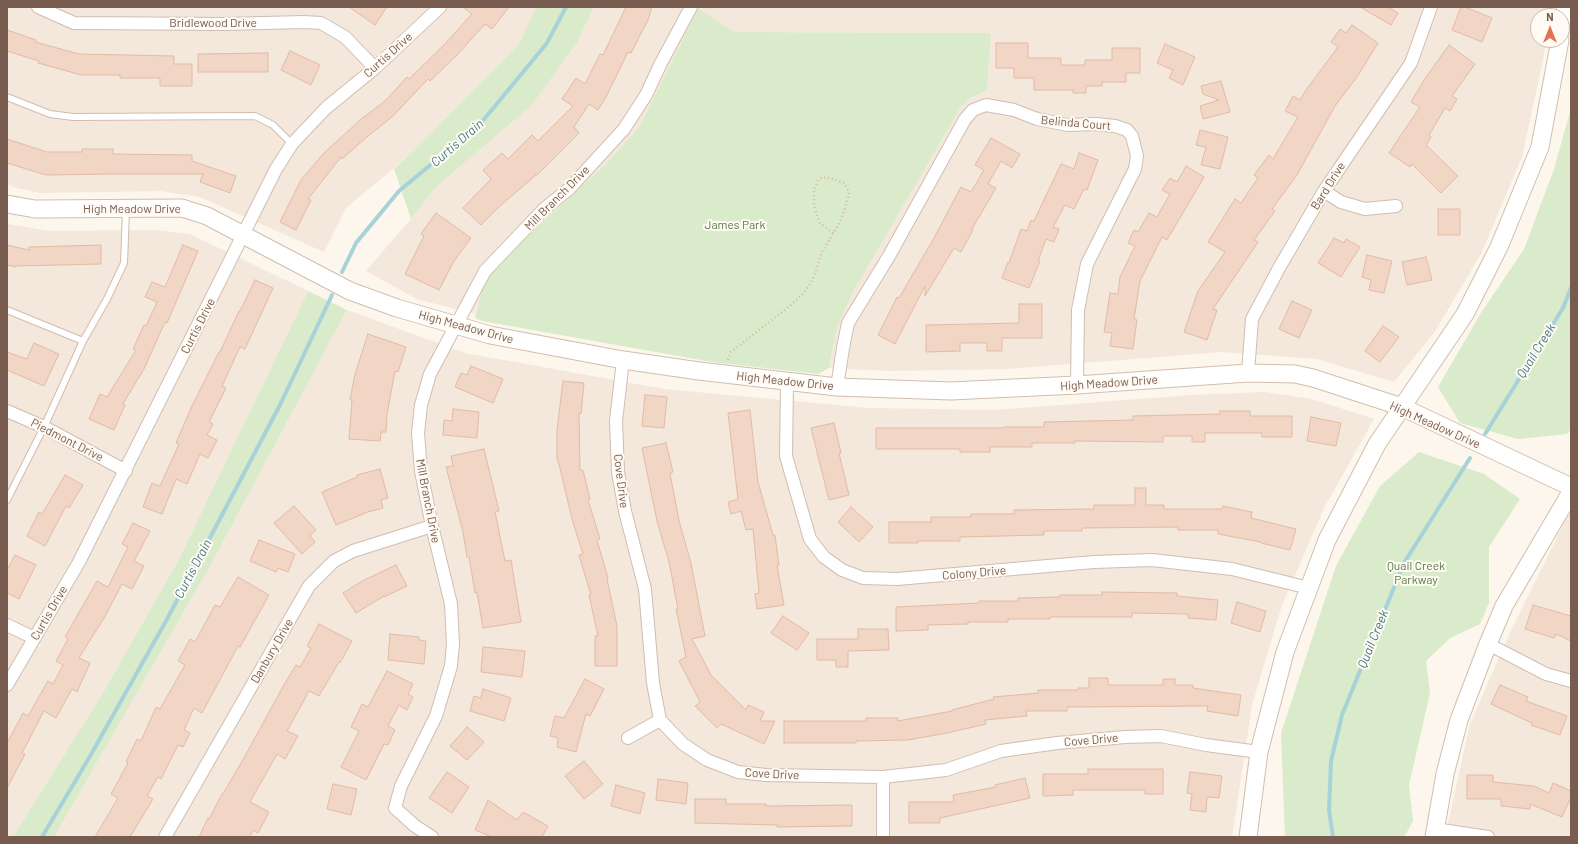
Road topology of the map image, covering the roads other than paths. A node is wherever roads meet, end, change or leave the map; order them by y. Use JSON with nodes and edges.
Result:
{"nodes":[{"id":1,"x":38,"y":7,"type":"edge"},
{"id":2,"x":440,"y":7,"type":"edge"},
{"id":3,"x":690,"y":7,"type":"edge"},
{"id":4,"x":1431,"y":7,"type":"edge"},
{"id":5,"x":1558,"y":48,"type":"edge"},
{"id":6,"x":375,"y":68,"type":"junction"},
{"id":7,"x":7,"y":97,"type":"edge"},
{"id":8,"x":292,"y":144,"type":"junction"},
{"id":9,"x":1324,"y":191,"type":"junction"},
{"id":10,"x":7,"y":204,"type":"edge"},
{"id":11,"x":1396,"y":206,"type":"dead end"},
{"id":12,"x":126,"y":209,"type":"junction"},
{"id":13,"x":243,"y":235,"type":"junction"},
{"id":14,"x":7,"y":310,"type":"edge"},
{"id":15,"x":456,"y":326,"type":"junction"},
{"id":16,"x":83,"y":341,"type":"junction"},
{"id":17,"x":623,"y":360,"type":"junction"},
{"id":18,"x":1248,"y":374,"type":"junction"},
{"id":19,"x":787,"y":382,"type":"junction"},
{"id":20,"x":1076,"y":385,"type":"junction"},
{"id":21,"x":837,"y":386,"type":"junction"},
{"id":22,"x":1402,"y":407,"type":"junction"},
{"id":23,"x":7,"y":411,"type":"edge"},
{"id":24,"x":44,"y":427,"type":"junction"},
{"id":25,"x":126,"y":471,"type":"junction"},
{"id":26,"x":1571,"y":487,"type":"edge"},
{"id":27,"x":1571,"y":492,"type":"edge"},
{"id":28,"x":7,"y":500,"type":"edge"},
{"id":29,"x":432,"y":526,"type":"junction"},
{"id":30,"x":1309,"y":588,"type":"junction"},
{"id":31,"x":7,"y":625,"type":"edge"},
{"id":32,"x":34,"y":638,"type":"junction"},
{"id":33,"x":1488,"y":644,"type":"junction"},
{"id":34,"x":1571,"y":681,"type":"edge"},
{"id":35,"x":7,"y":685,"type":"edge"},
{"id":36,"x":660,"y":720,"type":"junction"},
{"id":37,"x":628,"y":738,"type":"dead end"},
{"id":38,"x":1259,"y":752,"type":"junction"},
{"id":39,"x":883,"y":777,"type":"junction"},
{"id":40,"x":1434,"y":833,"type":"edge"},
{"id":41,"x":165,"y":837,"type":"edge"},
{"id":42,"x":432,"y":837,"type":"edge"},
{"id":43,"x":883,"y":837,"type":"edge"},
{"id":44,"x":1248,"y":837,"type":"edge"},
{"id":45,"x":1488,"y":837,"type":"edge"}],
"edges":[{"from":1,"to":6,"type":"street","name":"Bridlewood Drive"},
{"from":2,"to":6,"type":"street","name":"Curtis Drive"},
{"from":3,"to":15,"type":"street","name":"Mill Branch Drive"},
{"from":4,"to":9,"type":"street","name":"Bard Drive"},
{"from":5,"to":22,"type":"street"},
{"from":6,"to":8,"type":"street","name":"Curtis Drive"},
{"from":7,"to":8,"type":"lane"},
{"from":8,"to":13,"type":"street","name":"Curtis Drive"},
{"from":9,"to":11,"type":"street"},
{"from":9,"to":18,"type":"street","name":"Bard Drive"},
{"from":10,"to":12,"type":"street","name":"High Meadow Drive"},
{"from":12,"to":13,"type":"street","name":"High Meadow Drive"},
{"from":12,"to":16,"type":"lane"},
{"from":13,"to":15,"type":"street","name":"High Meadow Drive"},
{"from":13,"to":25,"type":"street","name":"Curtis Drive"},
{"from":14,"to":16,"type":"lane"},
{"from":15,"to":17,"type":"street","name":"High Meadow Drive"},
{"from":15,"to":29,"type":"street","name":"Mill Branch Drive"},
{"from":16,"to":24,"type":"lane"},
{"from":17,"to":19,"type":"street","name":"High Meadow Drive"},
{"from":17,"to":36,"type":"street","name":"Cove Drive"},
{"from":18,"to":20,"type":"street","name":"High Meadow Drive"},
{"from":18,"to":22,"type":"street","name":"High Meadow Drive"},
{"from":19,"to":21,"type":"street","name":"High Meadow Drive"},
{"from":19,"to":30,"type":"street","name":"Colony Drive"},
{"from":20,"to":21,"type":"street","name":"High Meadow Drive"},
{"from":20,"to":21,"type":"street","name":"Belinda Court"},
{"from":22,"to":26,"type":"street","name":"High Meadow Drive"},
{"from":22,"to":30,"type":"street"},
{"from":23,"to":24,"type":"street","name":"Piedmont Drive"},
{"from":24,"to":25,"type":"street","name":"Piedmont Drive"},
{"from":24,"to":28,"type":"lane"},
{"from":25,"to":32,"type":"street","name":"Curtis Drive"},
{"from":27,"to":33,"type":"street"},
{"from":29,"to":41,"type":"street","name":"Danbury Drive"},
{"from":29,"to":42,"type":"street","name":"Mill Branch Drive"},
{"from":30,"to":38,"type":"street"},
{"from":31,"to":32,"type":"street"},
{"from":32,"to":35,"type":"street","name":"Curtis Drive"},
{"from":33,"to":34,"type":"street"},
{"from":33,"to":40,"type":"street"},
{"from":36,"to":37,"type":"street"},
{"from":36,"to":39,"type":"street","name":"Cove Drive"},
{"from":38,"to":39,"type":"street","name":"Cove Drive"},
{"from":38,"to":44,"type":"street"},
{"from":39,"to":43,"type":"street"},
{"from":40,"to":45,"type":"street"}]}
